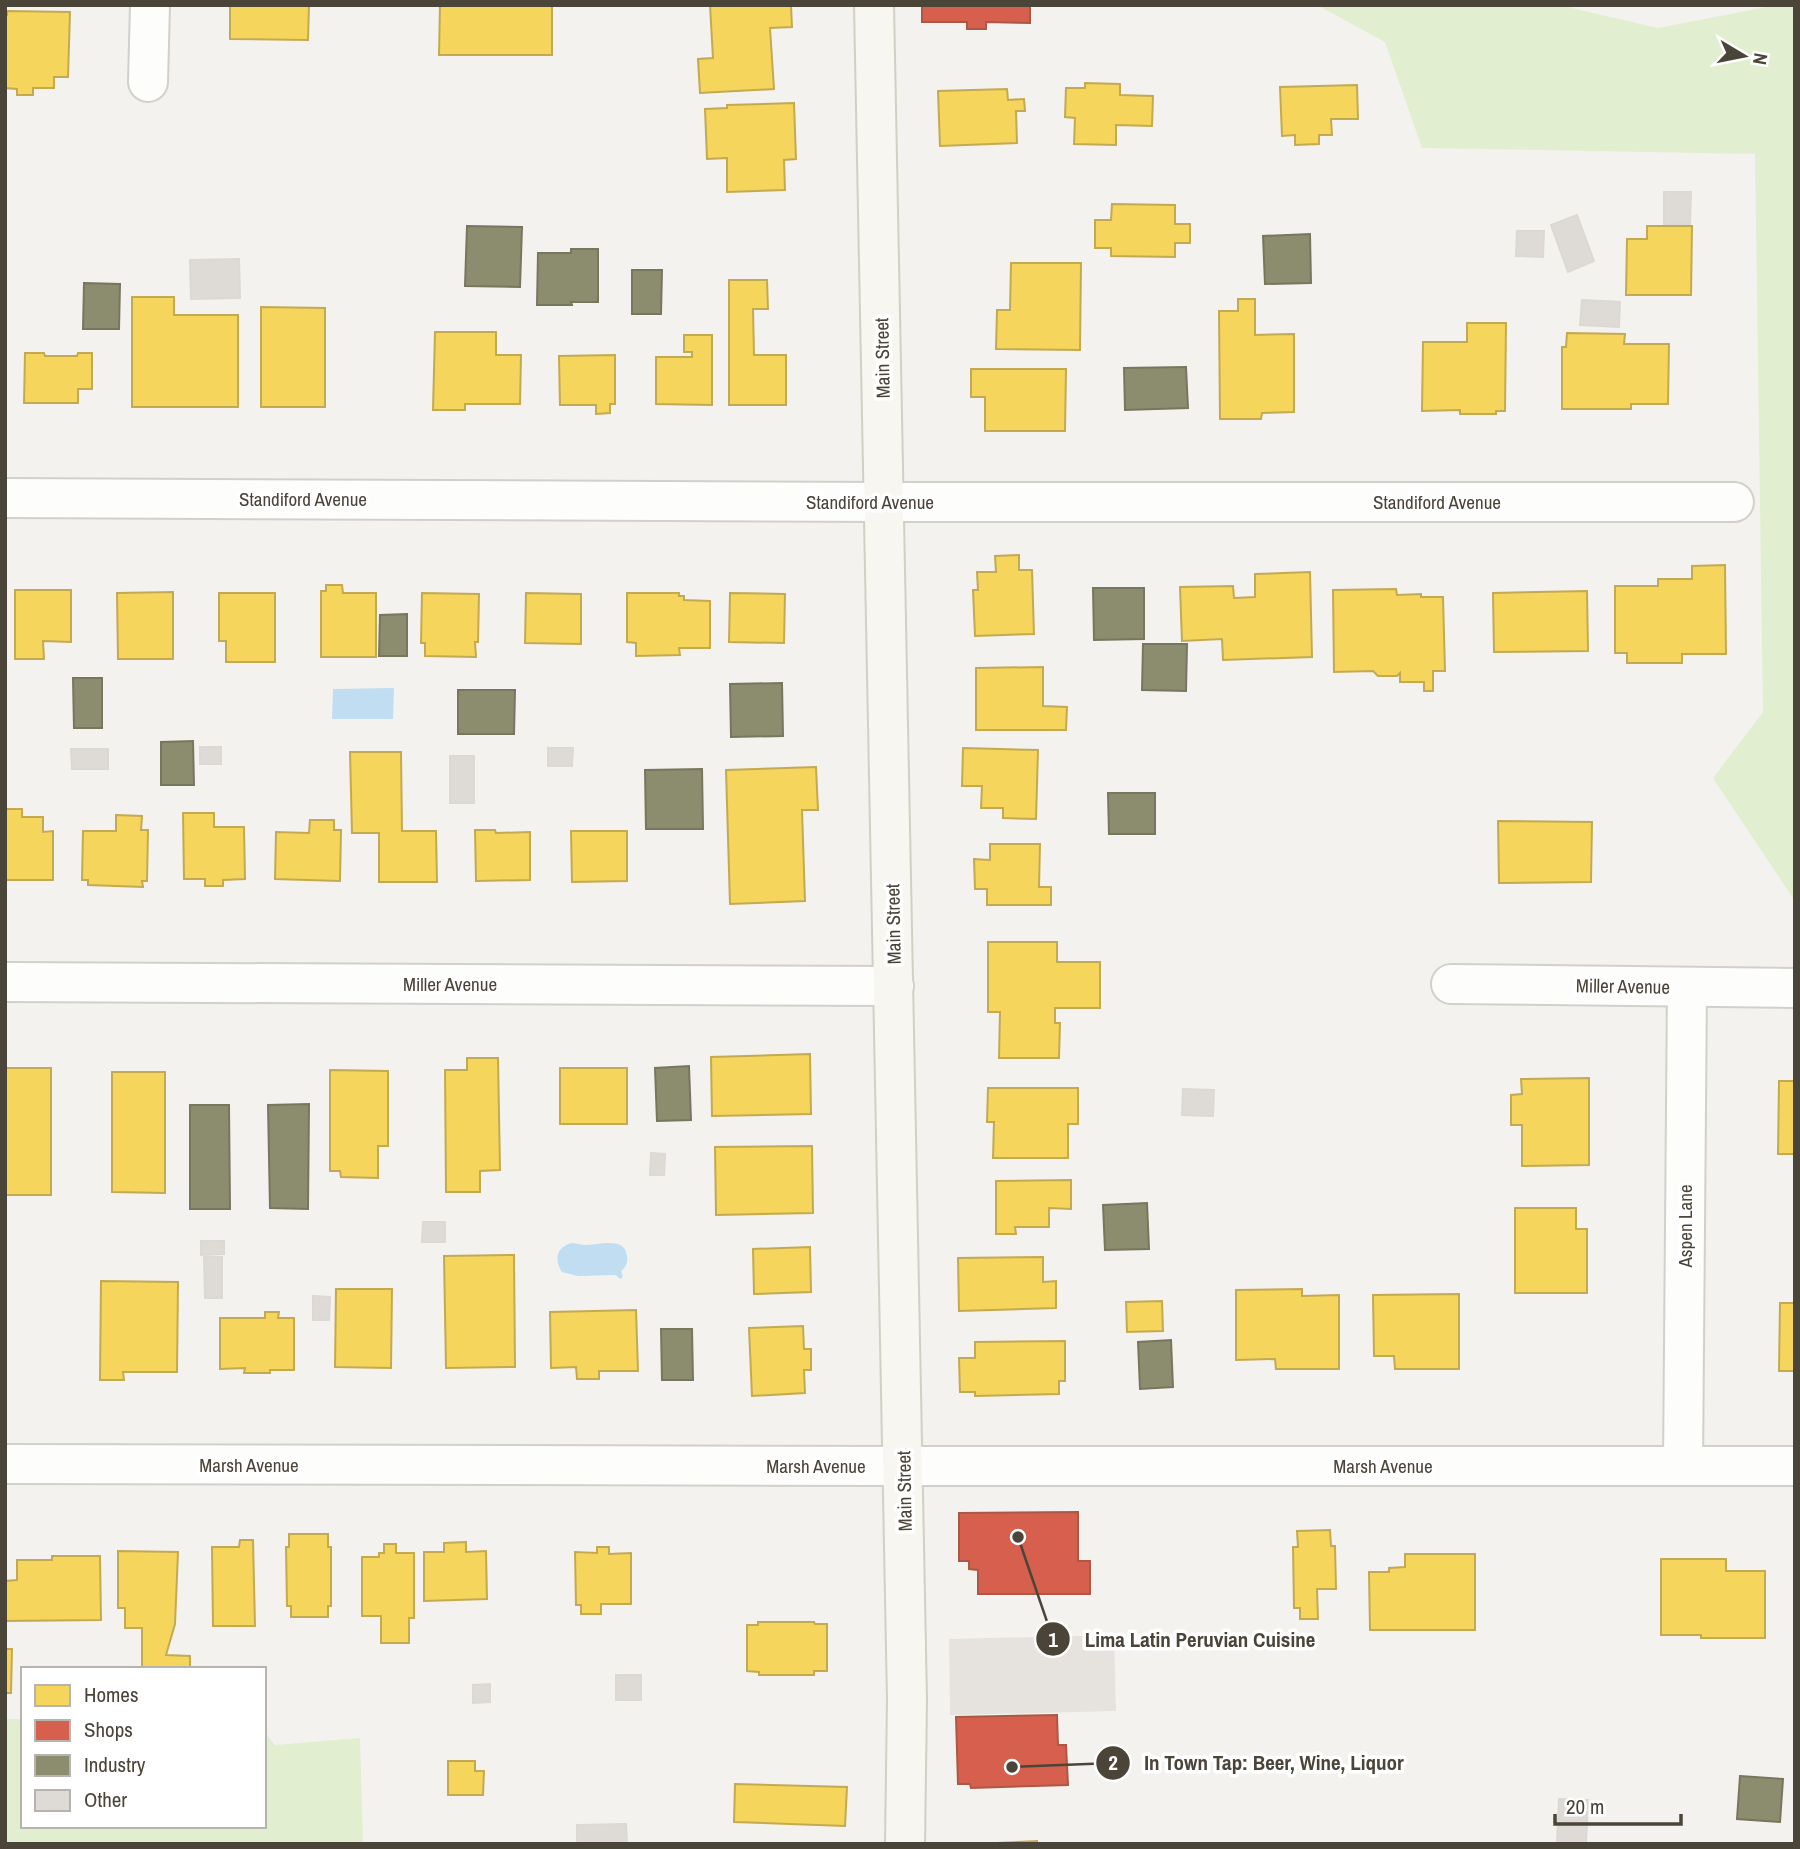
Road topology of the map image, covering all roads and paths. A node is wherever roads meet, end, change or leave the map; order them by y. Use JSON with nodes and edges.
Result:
{"nodes":[{"id":1,"x":149,"y":5,"type":"edge"},
{"id":2,"x":874,"y":5,"type":"edge"},
{"id":3,"x":148,"y":82,"type":"dead end"},
{"id":4,"x":5,"y":498,"type":"edge"},
{"id":5,"x":884,"y":502,"type":"junction"},
{"id":6,"x":1734,"y":502,"type":"dead end"},
{"id":7,"x":5,"y":982,"type":"edge"},
{"id":8,"x":1451,"y":984,"type":"dead end"},
{"id":9,"x":894,"y":986,"type":"junction"},
{"id":10,"x":1687,"y":987,"type":"junction"},
{"id":11,"x":1795,"y":988,"type":"edge"},
{"id":12,"x":5,"y":1464,"type":"edge"},
{"id":13,"x":903,"y":1466,"type":"junction"},
{"id":14,"x":1683,"y":1466,"type":"junction"},
{"id":15,"x":1795,"y":1466,"type":"edge"},
{"id":16,"x":905,"y":1844,"type":"edge"}],
"edges":[{"from":1,"to":3,"type":"street"},
{"from":2,"to":5,"type":"main road","name":"Main Street"},
{"from":4,"to":5,"type":"street","name":"Standiford Avenue"},
{"from":5,"to":6,"type":"street","name":"Standiford Avenue"},
{"from":5,"to":9,"type":"main road","name":"Main Street"},
{"from":7,"to":9,"type":"street","name":"Miller Avenue"},
{"from":8,"to":10,"type":"street","name":"Miller Avenue"},
{"from":9,"to":13,"type":"main road","name":"Main Street"},
{"from":10,"to":11,"type":"street","name":"Miller Avenue"},
{"from":10,"to":14,"type":"street","name":"Aspen Lane"},
{"from":12,"to":13,"type":"street","name":"Marsh Avenue"},
{"from":13,"to":14,"type":"street","name":"Marsh Avenue"},
{"from":13,"to":16,"type":"main road","name":"Main Street"},
{"from":14,"to":15,"type":"street","name":"Marsh Avenue"}]}
